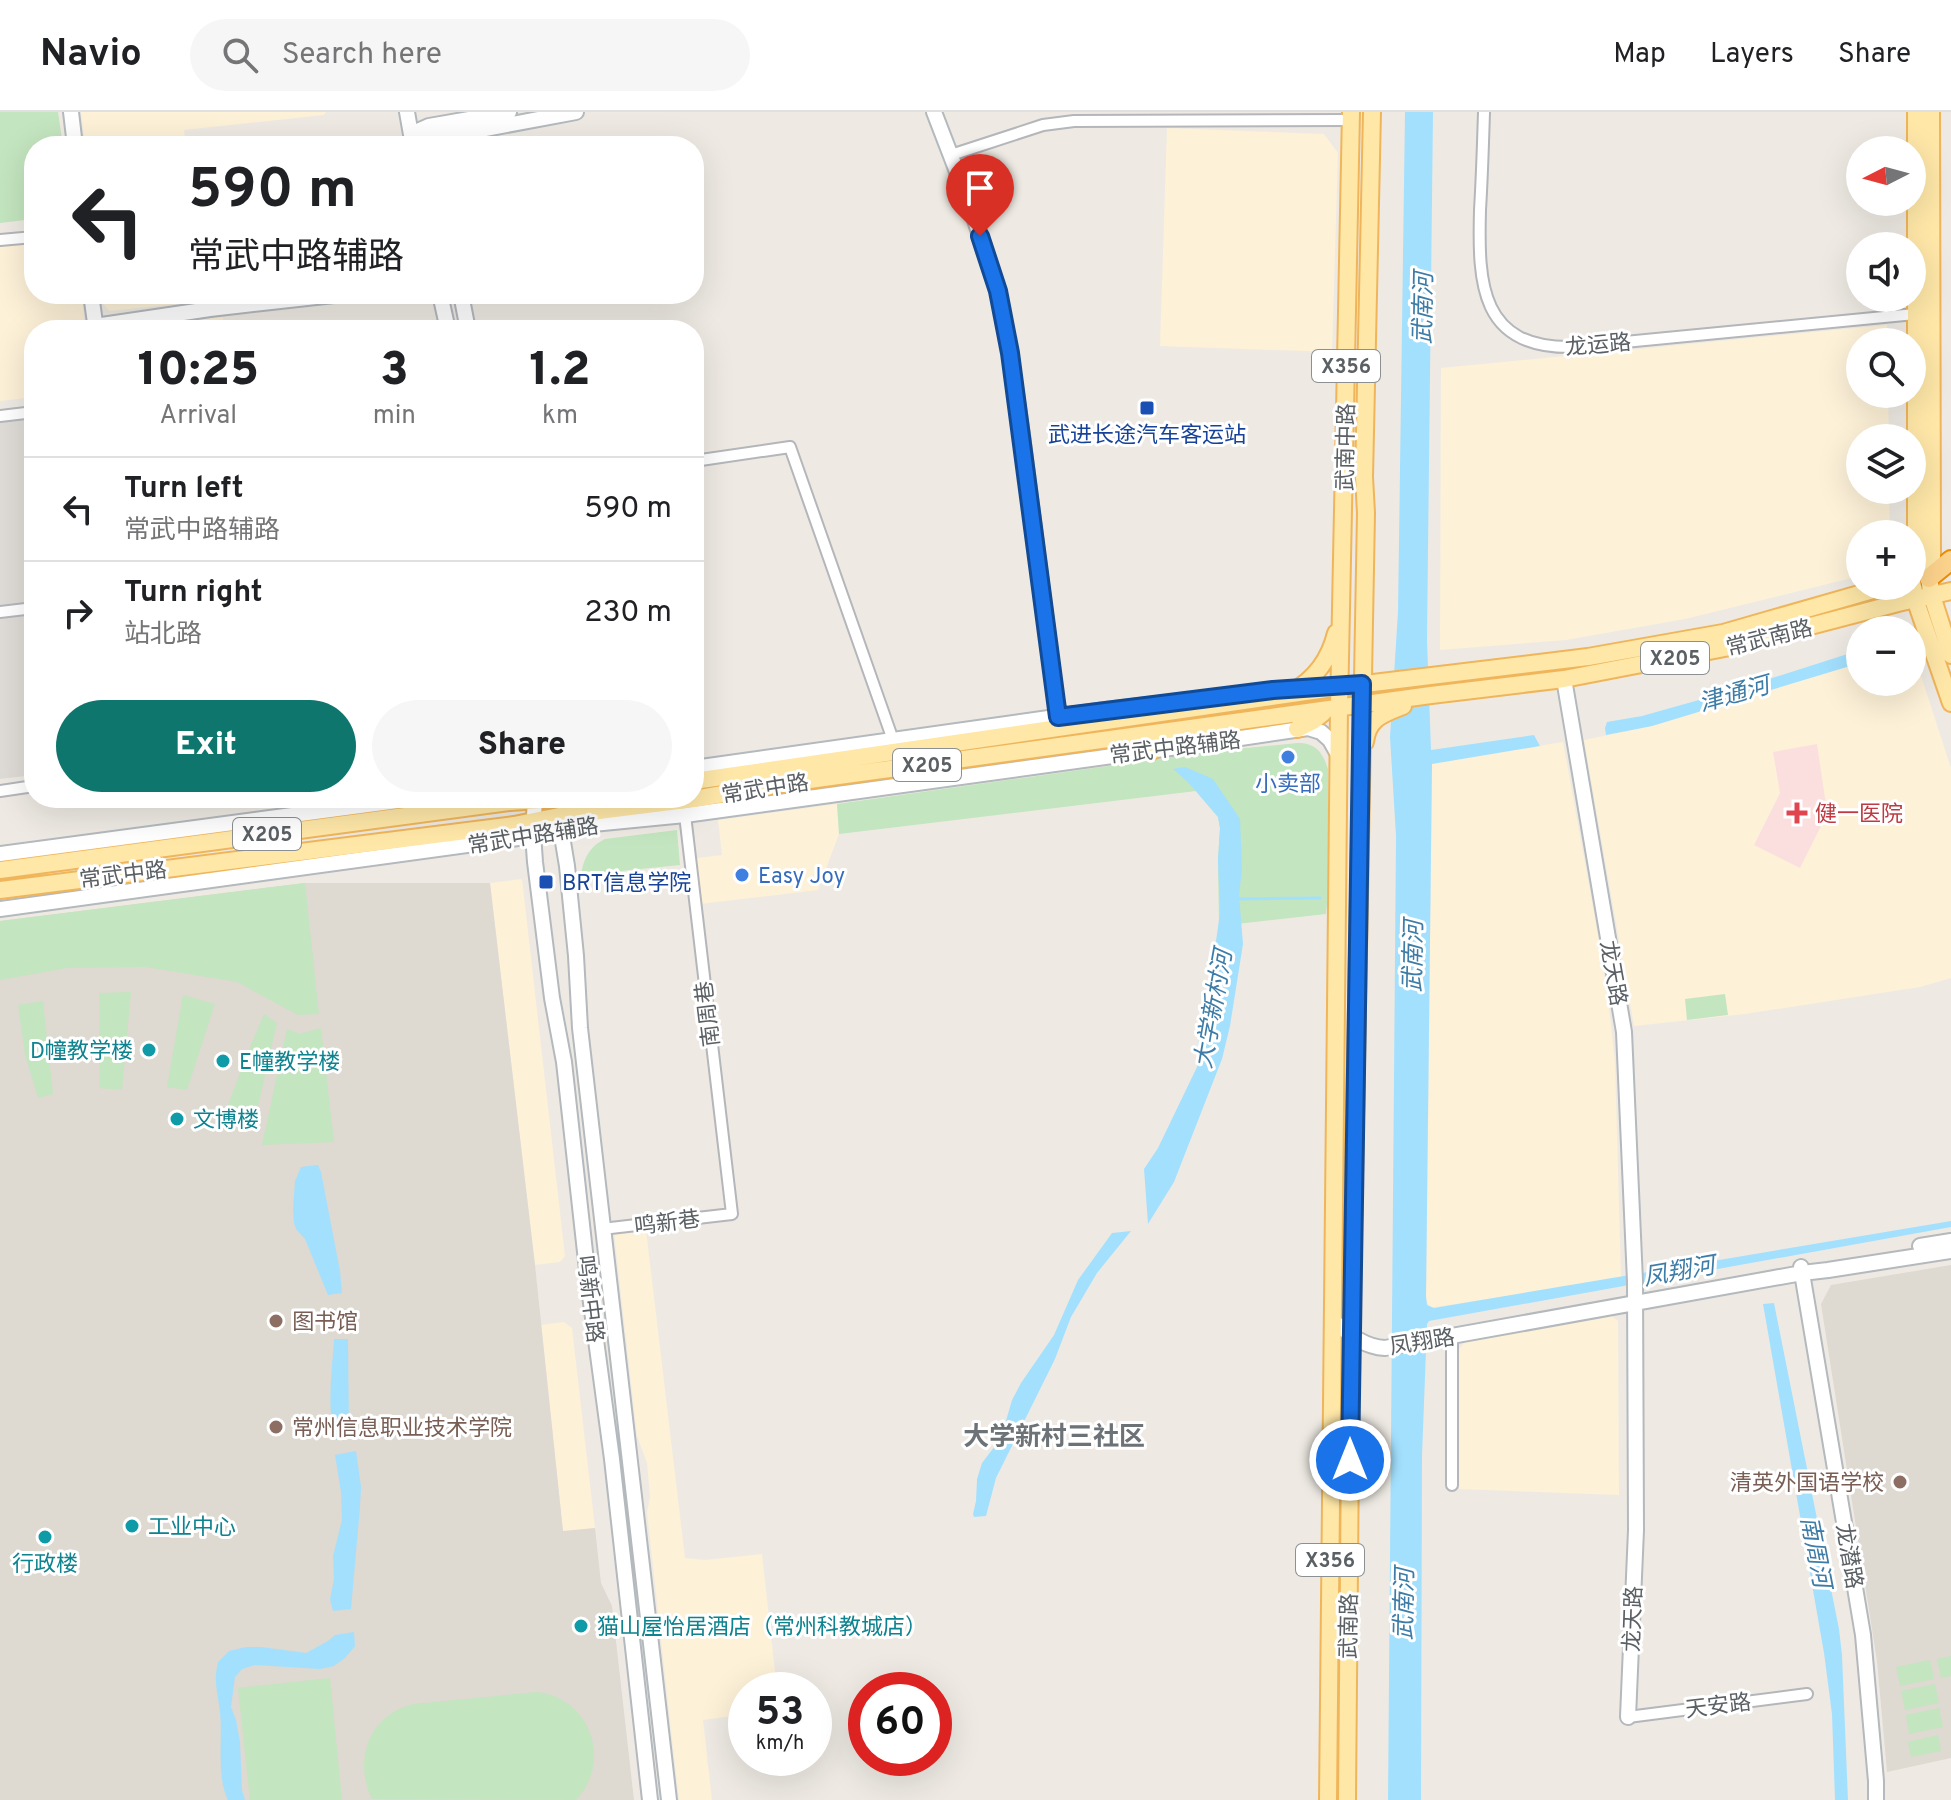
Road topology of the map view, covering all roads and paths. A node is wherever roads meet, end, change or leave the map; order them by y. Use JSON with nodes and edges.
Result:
{"nodes":[{"id":1,"x":71,"y":112,"type":"edge"},
{"id":2,"x":407,"y":112,"type":"edge"},
{"id":3,"x":509,"y":112,"type":"edge"},
{"id":4,"x":576,"y":112,"type":"edge"},
{"id":5,"x":934,"y":112,"type":"edge"},
{"id":6,"x":1372,"y":112,"type":"edge"},
{"id":7,"x":1484,"y":112,"type":"edge"},
{"id":8,"x":1916,"y":112,"type":"edge"},
{"id":9,"x":1931,"y":112,"type":"edge"},
{"id":10,"x":1351,"y":116,"type":"edge"},
{"id":11,"x":430,"y":131,"type":"edge"},
{"id":12,"x":74,"y":136,"type":"edge"},
{"id":13,"x":411,"y":136,"type":"edge"},
{"id":14,"x":951,"y":155,"type":"junction"},
{"id":15,"x":24,"y":238,"type":"edge"},
{"id":16,"x":0,"y":240,"type":"edge"},
{"id":17,"x":254,"y":304,"type":"edge"},
{"id":18,"x":1915,"y":314,"type":"junction"},
{"id":19,"x":143,"y":320,"type":"edge"},
{"id":20,"x":24,"y":413,"type":"edge"},
{"id":21,"x":0,"y":416,"type":"edge"},
{"id":22,"x":704,"y":460,"type":"edge"},
{"id":23,"x":1916,"y":520,"type":"edge"},
{"id":24,"x":1951,"y":560,"type":"edge"},
{"id":25,"x":1926,"y":573,"type":"edge"},
{"id":26,"x":1951,"y":573,"type":"edge"},
{"id":27,"x":1926,"y":582,"type":"edge"},
{"id":28,"x":1926,"y":584,"type":"edge"},
{"id":29,"x":1926,"y":588,"type":"edge"},
{"id":30,"x":1951,"y":591,"type":"edge"},
{"id":31,"x":1926,"y":596,"type":"edge"},
{"id":32,"x":1846,"y":598,"type":"edge"},
{"id":33,"x":1879,"y":600,"type":"edge"},
{"id":34,"x":1921,"y":600,"type":"edge"},
{"id":35,"x":24,"y":609,"type":"edge"},
{"id":36,"x":1342,"y":611,"type":"junction"},
{"id":37,"x":0,"y":612,"type":"edge"},
{"id":38,"x":1363,"y":643,"type":"junction"},
{"id":39,"x":1943,"y":648,"type":"edge"},
{"id":40,"x":1388,"y":679,"type":"junction"},
{"id":41,"x":1564,"y":679,"type":"junction"},
{"id":42,"x":1362,"y":684,"type":"junction"},
{"id":43,"x":1340,"y":687,"type":"junction"},
{"id":44,"x":1290,"y":692,"type":"junction"},
{"id":45,"x":1951,"y":703,"type":"edge"},
{"id":46,"x":1362,"y":705,"type":"junction"},
{"id":47,"x":1387,"y":707,"type":"junction"},
{"id":48,"x":1333,"y":709,"type":"junction"},
{"id":49,"x":1059,"y":723,"type":"junction"},
{"id":50,"x":1297,"y":729,"type":"junction"},
{"id":51,"x":1120,"y":738,"type":"junction"},
{"id":52,"x":893,"y":740,"type":"junction"},
{"id":53,"x":910,"y":751,"type":"junction"},
{"id":54,"x":1152,"y":751,"type":"junction"},
{"id":55,"x":880,"y":755,"type":"junction"},
{"id":56,"x":1339,"y":756,"type":"junction"},
{"id":57,"x":704,"y":767,"type":"edge"},
{"id":58,"x":1361,"y":767,"type":"junction"},
{"id":59,"x":818,"y":779,"type":"junction"},
{"id":60,"x":704,"y":780,"type":"edge"},
{"id":61,"x":24,"y":787,"type":"edge"},
{"id":62,"x":0,"y":791,"type":"edge"},
{"id":63,"x":726,"y":793,"type":"junction"},
{"id":64,"x":704,"y":797,"type":"edge"},
{"id":65,"x":801,"y":798,"type":"junction"},
{"id":66,"x":704,"y":804,"type":"edge"},
{"id":67,"x":345,"y":808,"type":"edge"},
{"id":68,"x":465,"y":808,"type":"edge"},
{"id":69,"x":535,"y":808,"type":"edge"},
{"id":70,"x":561,"y":808,"type":"edge"},
{"id":71,"x":562,"y":808,"type":"edge"},
{"id":72,"x":562,"y":808,"type":"edge"},
{"id":73,"x":714,"y":810,"type":"junction"},
{"id":74,"x":685,"y":815,"type":"junction"},
{"id":75,"x":534,"y":828,"type":"junction"},
{"id":76,"x":0,"y":854,"type":"edge"},
{"id":77,"x":0,"y":870,"type":"edge"},
{"id":78,"x":0,"y":890,"type":"edge"},
{"id":79,"x":0,"y":909,"type":"edge"},
{"id":80,"x":732,"y":1214,"type":"joint"},
{"id":81,"x":602,"y":1229,"type":"junction"},
{"id":82,"x":1951,"y":1241,"type":"edge"},
{"id":83,"x":1951,"y":1251,"type":"edge"},
{"id":84,"x":1802,"y":1270,"type":"junction"},
{"id":85,"x":1635,"y":1287,"type":"junction"},
{"id":86,"x":1333,"y":1321,"type":"junction"},
{"id":87,"x":1351,"y":1332,"type":"junction"},
{"id":88,"x":1442,"y":1336,"type":"junction"},
{"id":89,"x":1452,"y":1485,"type":"dead end"},
{"id":90,"x":1807,"y":1694,"type":"dead end"},
{"id":91,"x":1628,"y":1717,"type":"joint"},
{"id":92,"x":650,"y":1800,"type":"edge"},
{"id":93,"x":669,"y":1800,"type":"edge"},
{"id":94,"x":1328,"y":1800,"type":"edge"},
{"id":95,"x":1347,"y":1800,"type":"edge"},
{"id":96,"x":1876,"y":1800,"type":"edge"}],
"edges":[{"from":1,"to":12,"type":"street"},
{"from":2,"to":13,"type":"street"},
{"from":3,"to":11,"type":"street"},
{"from":4,"to":11,"type":"street"},
{"from":5,"to":14,"type":"street"},
{"from":6,"to":38,"type":"main road","name":"武南中路","number":"X356"},
{"from":7,"to":18,"type":"street","name":"龙运路"},
{"from":8,"to":18,"type":"main road"},
{"from":9,"to":25,"type":"main road"},
{"from":10,"to":14,"type":"street"},
{"from":10,"to":36,"type":"main road","name":"武南中路","number":"X356"},
{"from":14,"to":49,"type":"street"},
{"from":15,"to":16,"type":"street"},
{"from":17,"to":19,"type":"street"},
{"from":18,"to":23,"type":"main road"},
{"from":20,"to":21,"type":"street"},
{"from":22,"to":52,"type":"street"},
{"from":24,"to":27,"type":"highway"},
{"from":26,"to":28,"type":"main road","name":"常武南路"},
{"from":29,"to":30,"type":"main road","name":"常武南路"},
{"from":31,"to":39,"type":"main road"},
{"from":32,"to":40,"type":"main road","name":"常武南路","number":"X205"},
{"from":33,"to":41,"type":"main road","name":"常武南路","number":"X205"},
{"from":34,"to":39,"type":"main road"},
{"from":35,"to":37,"type":"street"},
{"from":36,"to":43,"type":"main road","name":"武南中路","number":"X356"},
{"from":36,"to":44,"type":"main road"},
{"from":38,"to":40,"type":"main road"},
{"from":38,"to":42,"type":"main road","name":"武南中路","number":"X356"},
{"from":39,"to":45,"type":"main road"},
{"from":40,"to":42,"type":"main road","number":"X205"},
{"from":41,"to":47,"type":"main road","name":"常武南路","number":"X205"},
{"from":41,"to":85,"type":"street","name":"龙天路"},
{"from":42,"to":43,"type":"main road","number":"X205"},
{"from":42,"to":46,"type":"main road","name":"武南路","number":"X356"},
{"from":43,"to":44,"type":"main road","name":"常武中路","number":"X205"},
{"from":43,"to":48,"type":"main road","name":"武南路","number":"X356"},
{"from":44,"to":49,"type":"main road","name":"常武中路","number":"X205"},
{"from":46,"to":47,"type":"main road","number":"X205"},
{"from":46,"to":48,"type":"main road","number":"X205"},
{"from":46,"to":58,"type":"main road","name":"武南路","number":"X356"},
{"from":47,"to":58,"type":"main road"},
{"from":48,"to":50,"type":"main road"},
{"from":48,"to":51,"type":"main road","name":"常武中路","number":"X205"},
{"from":48,"to":56,"type":"main road","name":"武南路","number":"X356"},
{"from":49,"to":52,"type":"street"},
{"from":49,"to":53,"type":"main road","name":"常武中路","number":"X205"},
{"from":50,"to":54,"type":"street","name":"常武中路辅路"},
{"from":50,"to":56,"type":"street"},
{"from":51,"to":54,"type":"main road"},
{"from":51,"to":59,"type":"main road","name":"常武中路","number":"X205"},
{"from":52,"to":53,"type":"main road"},
{"from":52,"to":55,"type":"main road"},
{"from":52,"to":57,"type":"street"},
{"from":53,"to":55,"type":"main road","name":"常武中路","number":"X205"},
{"from":54,"to":65,"type":"street","name":"常武中路辅路"},
{"from":55,"to":60,"type":"main road","name":"常武中路","number":"X205"},
{"from":56,"to":86,"type":"main road","name":"武南路","number":"X356"},
{"from":58,"to":87,"type":"main road","name":"武南路","number":"X356"},
{"from":59,"to":63,"type":"main road","name":"常武中路","number":"X205"},
{"from":59,"to":65,"type":"main road"},
{"from":61,"to":62,"type":"street"},
{"from":63,"to":64,"type":"main road","name":"常武中路","number":"X205"},
{"from":63,"to":73,"type":"main road"},
{"from":65,"to":73,"type":"street","name":"常武中路辅路"},
{"from":66,"to":73,"type":"main road"},
{"from":67,"to":76,"type":"street"},
{"from":68,"to":77,"type":"main road","name":"常武中路","number":"X205"},
{"from":69,"to":75,"type":"street","name":"鸣新中路"},
{"from":70,"to":75,"type":"main road","name":"常武中路","number":"X205"},
{"from":71,"to":74,"type":"street","name":"常武中路辅路"},
{"from":72,"to":81,"type":"street","name":"鸣新中路"},
{"from":73,"to":74,"type":"street","name":"常武中路辅路"},
{"from":74,"to":80,"type":"street","name":"南周巷"},
{"from":75,"to":78,"type":"main road","name":"常武中路","number":"X205"},
{"from":75,"to":79,"type":"street","name":"常武中路辅路"},
{"from":75,"to":92,"type":"street","name":"鸣新中路"},
{"from":80,"to":81,"type":"street","name":"鸣新巷"},
{"from":81,"to":93,"type":"street","name":"鸣新中路"},
{"from":82,"to":84,"type":"street","name":"凤翔路"},
{"from":83,"to":84,"type":"street","name":"凤翔路"},
{"from":84,"to":85,"type":"street","name":"凤翔路"},
{"from":84,"to":96,"type":"street","name":"龙潜路"},
{"from":85,"to":88,"type":"street","name":"凤翔路"},
{"from":85,"to":91,"type":"street","name":"龙天路"},
{"from":86,"to":87,"type":"street","name":"凤翔路"},
{"from":86,"to":94,"type":"main road","name":"武南路","number":"X356"},
{"from":87,"to":88,"type":"street","name":"凤翔路"},
{"from":87,"to":95,"type":"main road","name":"武南路","number":"X356"},
{"from":88,"to":89,"type":"street"},
{"from":90,"to":91,"type":"street","name":"天安路"}]}
